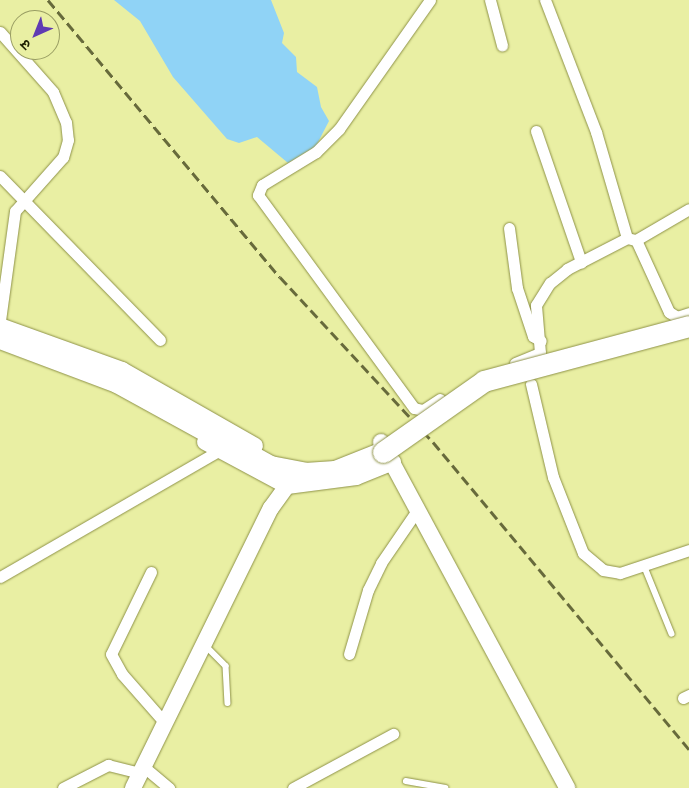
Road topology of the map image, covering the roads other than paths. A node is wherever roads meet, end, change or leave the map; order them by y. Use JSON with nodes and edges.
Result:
{"nodes":[{"id":1,"x":430,"y":0,"type":"edge"},
{"id":2,"x":490,"y":0,"type":"edge"},
{"id":3,"x":545,"y":0,"type":"edge"},
{"id":4,"x":0,"y":32,"type":"edge"},
{"id":5,"x":502,"y":44,"type":"dead end"},
{"id":6,"x":536,"y":131,"type":"dead end"},
{"id":7,"x":0,"y":176,"type":"edge"},
{"id":8,"x":23,"y":200,"type":"junction"},
{"id":9,"x":689,"y":209,"type":"edge"},
{"id":10,"x":509,"y":228,"type":"dead end"},
{"id":11,"x":632,"y":239,"type":"junction"},
{"id":12,"x":581,"y":262,"type":"junction"},
{"id":13,"x":689,"y":313,"type":"edge"},
{"id":14,"x":0,"y":320,"type":"edge"},
{"id":15,"x":0,"y":326,"type":"edge"},
{"id":16,"x":689,"y":326,"type":"edge"},
{"id":17,"x":0,"y":338,"type":"edge"},
{"id":18,"x":160,"y":340,"type":"dead end"},
{"id":19,"x":540,"y":341,"type":"junction"},
{"id":20,"x":0,"y":348,"type":"edge"},
{"id":21,"x":531,"y":384,"type":"dead end"},
{"id":22,"x":220,"y":450,"type":"junction"},
{"id":23,"x":393,"y":462,"type":"junction"},
{"id":24,"x":280,"y":483,"type":"junction"},
{"id":25,"x":418,"y":509,"type":"junction"},
{"id":26,"x":689,"y":551,"type":"edge"},
{"id":27,"x":644,"y":565,"type":"junction"},
{"id":28,"x":151,"y":572,"type":"dead end"},
{"id":29,"x":0,"y":577,"type":"edge"},
{"id":30,"x":672,"y":634,"type":"dead end"},
{"id":31,"x":204,"y":644,"type":"junction"},
{"id":32,"x":349,"y":654,"type":"dead end"},
{"id":33,"x":228,"y":703,"type":"dead end"},
{"id":34,"x":165,"y":723,"type":"junction"},
{"id":35,"x":393,"y":734,"type":"dead end"},
{"id":36,"x":142,"y":770,"type":"junction"},
{"id":37,"x":406,"y":781,"type":"dead end"},
{"id":38,"x":63,"y":788,"type":"edge"},
{"id":39,"x":133,"y":788,"type":"edge"},
{"id":40,"x":168,"y":788,"type":"edge"},
{"id":41,"x":293,"y":788,"type":"edge"},
{"id":42,"x":445,"y":788,"type":"edge"},
{"id":43,"x":566,"y":788,"type":"edge"}],
"edges":[{"from":1,"to":19,"type":"street"},
{"from":2,"to":5,"type":"street"},
{"from":3,"to":11,"type":"street"},
{"from":4,"to":8,"type":"street"},
{"from":6,"to":12,"type":"street"},
{"from":7,"to":8,"type":"street"},
{"from":8,"to":14,"type":"street"},
{"from":8,"to":18,"type":"street"},
{"from":9,"to":11,"type":"street"},
{"from":10,"to":19,"type":"street"},
{"from":11,"to":12,"type":"street"},
{"from":11,"to":13,"type":"street"},
{"from":12,"to":19,"type":"street"},
{"from":15,"to":23,"type":"main road"},
{"from":16,"to":17,"type":"highway","bridge":true},
{"from":20,"to":22,"type":"main road"},
{"from":21,"to":27,"type":"street"},
{"from":22,"to":24,"type":"main road"},
{"from":22,"to":29,"type":"street"},
{"from":23,"to":24,"type":"main road"},
{"from":23,"to":25,"type":"main road"},
{"from":24,"to":31,"type":"main road"},
{"from":25,"to":32,"type":"street"},
{"from":25,"to":43,"type":"main road"},
{"from":26,"to":27,"type":"street"},
{"from":27,"to":30,"type":"lane"},
{"from":28,"to":34,"type":"street"},
{"from":31,"to":33,"type":"lane"},
{"from":31,"to":34,"type":"main road"},
{"from":34,"to":36,"type":"main road"},
{"from":35,"to":41,"type":"street"},
{"from":36,"to":38,"type":"street"},
{"from":36,"to":39,"type":"main road"},
{"from":36,"to":40,"type":"street"},
{"from":37,"to":42,"type":"lane"}]}
